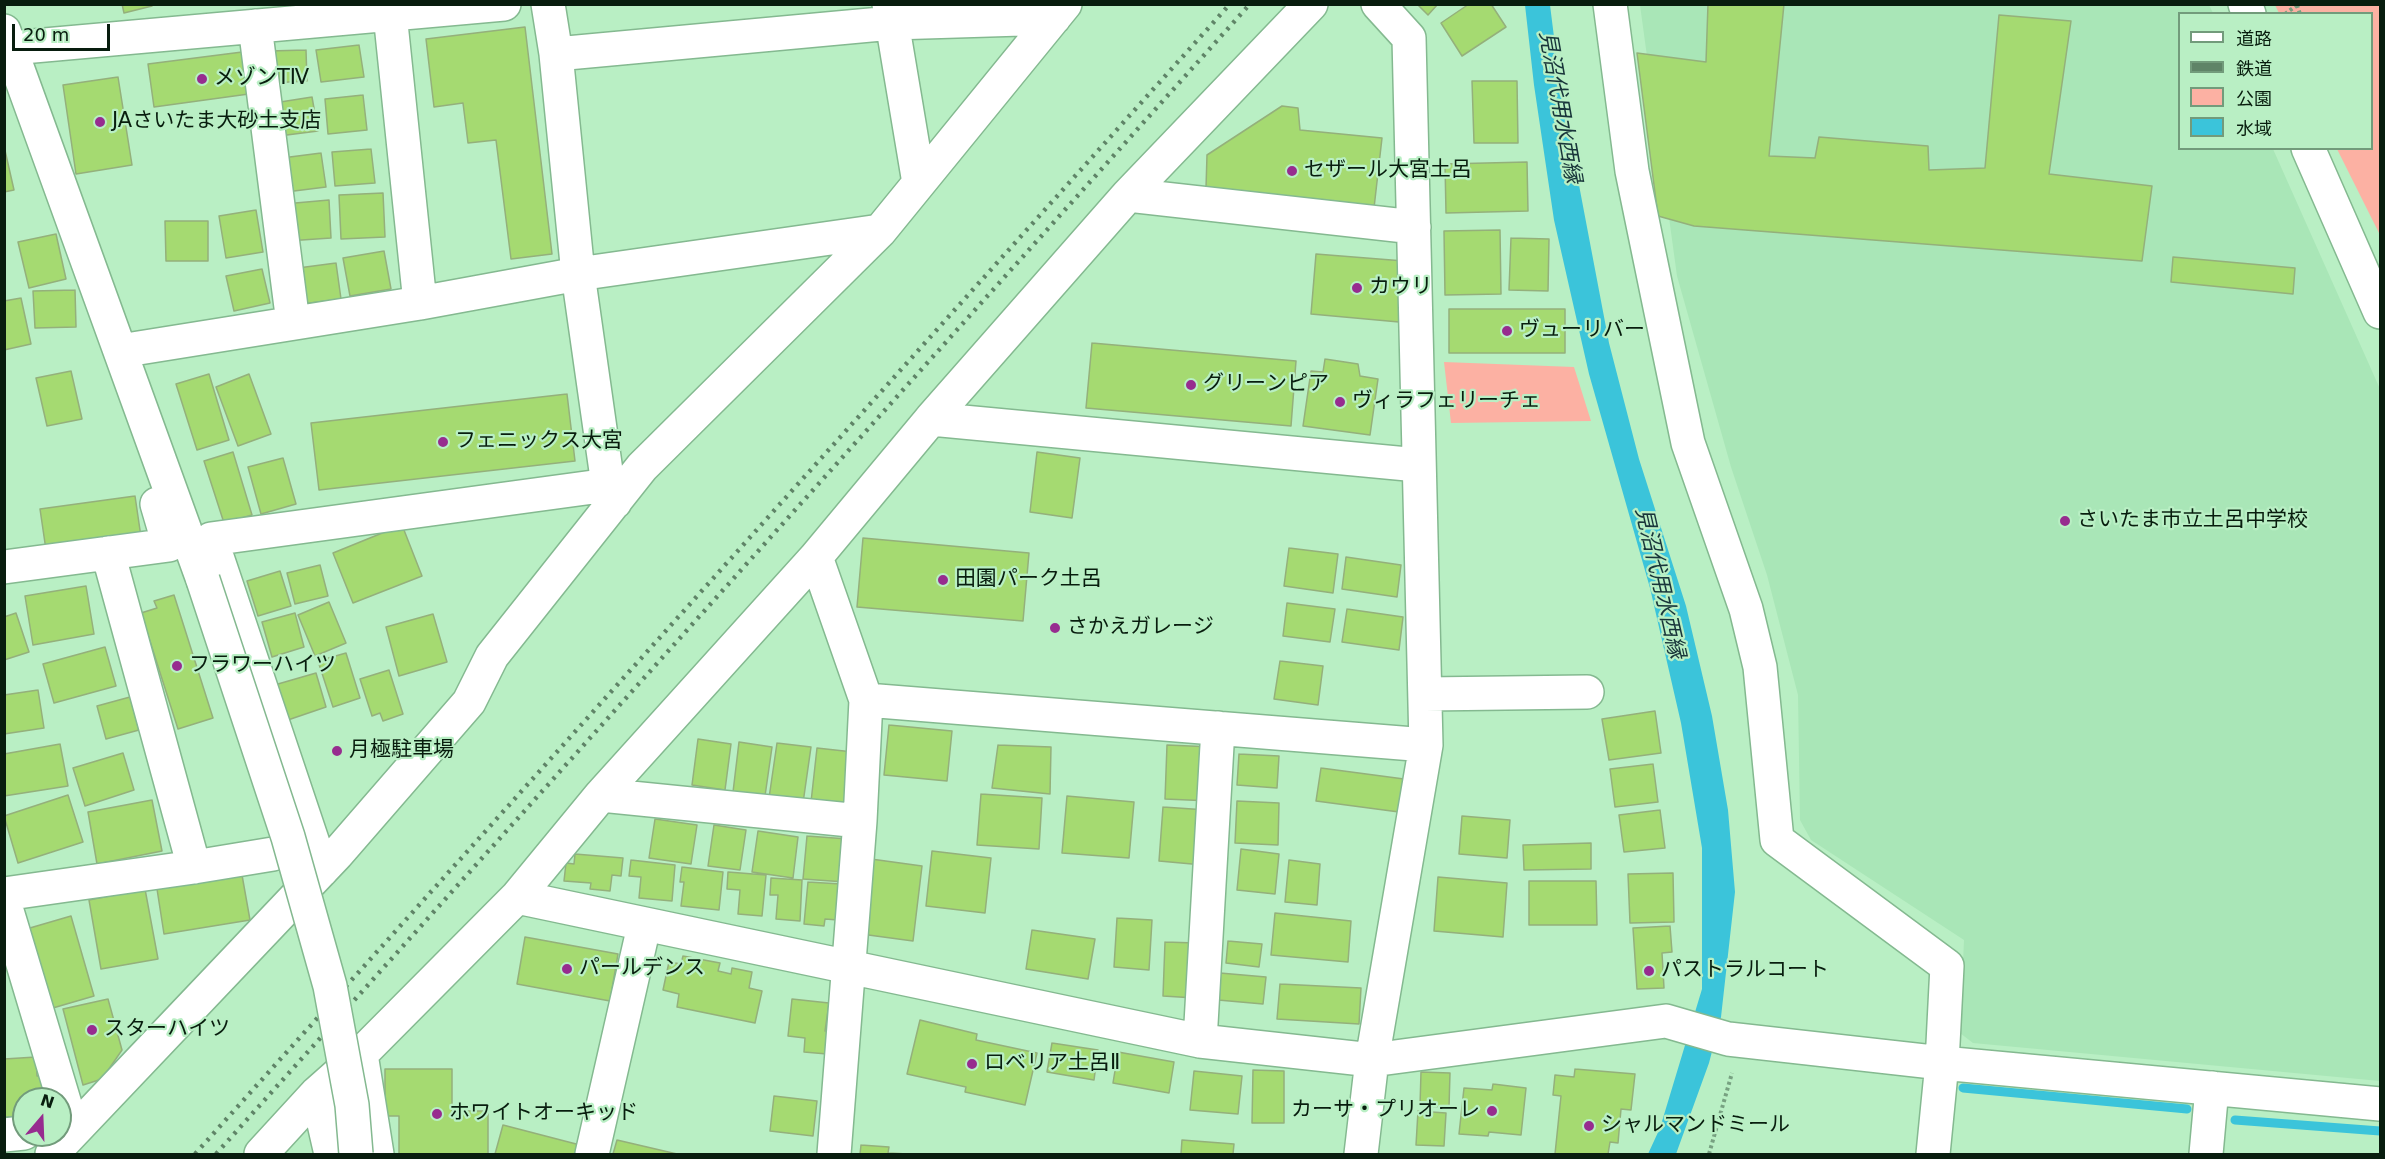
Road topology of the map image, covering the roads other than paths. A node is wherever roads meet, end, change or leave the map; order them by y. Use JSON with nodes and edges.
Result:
{"nodes":[{"id":1,"x":504,"y":4,"type":"edge"},
{"id":2,"x":548,"y":4,"type":"edge"},
{"id":3,"x":1311,"y":4,"type":"edge"},
{"id":4,"x":1378,"y":4,"type":"edge"},
{"id":5,"x":1610,"y":4,"type":"edge"},
{"id":6,"x":389,"y":9,"type":"edge"},
{"id":7,"x":1060,"y":11,"type":"edge"},
{"id":8,"x":891,"y":14,"type":"edge"},
{"id":9,"x":255,"y":26,"type":"junction"},
{"id":10,"x":8,"y":40,"type":"edge"},
{"id":11,"x":556,"y":54,"type":"junction"},
{"id":12,"x":18,"y":106,"type":"edge"},
{"id":13,"x":2309,"y":150,"type":"edge"},
{"id":14,"x":920,"y":183,"type":"junction"},
{"id":15,"x":1128,"y":195,"type":"junction"},
{"id":16,"x":1414,"y":227,"type":"junction"},
{"id":17,"x":880,"y":231,"type":"junction"},
{"id":18,"x":578,"y":274,"type":"junction"},
{"id":19,"x":420,"y":303,"type":"junction"},
{"id":20,"x":2380,"y":312,"type":"edge"},
{"id":21,"x":293,"y":323,"type":"junction"},
{"id":22,"x":120,"y":351,"type":"junction"},
{"id":23,"x":931,"y":419,"type":"junction"},
{"id":24,"x":147,"y":425,"type":"junction"},
{"id":25,"x":1418,"y":465,"type":"junction"},
{"id":26,"x":611,"y":494,"type":"junction"},
{"id":27,"x":211,"y":538,"type":"junction"},
{"id":28,"x":108,"y":553,"type":"junction"},
{"id":29,"x":816,"y":557,"type":"junction"},
{"id":30,"x":4,"y":567,"type":"edge"},
{"id":31,"x":1587,"y":692,"type":"dead end"},
{"id":32,"x":1425,"y":694,"type":"junction"},
{"id":33,"x":866,"y":700,"type":"junction"},
{"id":34,"x":1218,"y":728,"type":"junction"},
{"id":35,"x":1426,"y":745,"type":"junction"},
{"id":36,"x":601,"y":795,"type":"junction"},
{"id":37,"x":860,"y":821,"type":"junction"},
{"id":38,"x":273,"y":854,"type":"dead end"},
{"id":39,"x":194,"y":867,"type":"junction"},
{"id":40,"x":322,"y":870,"type":"junction"},
{"id":41,"x":4,"y":894,"type":"edge"},
{"id":42,"x":517,"y":897,"type":"junction"},
{"id":43,"x":4,"y":901,"type":"edge"},
{"id":44,"x":644,"y":926,"type":"junction"},
{"id":45,"x":848,"y":968,"type":"junction"},
{"id":46,"x":1200,"y":1041,"type":"junction"},
{"id":47,"x":361,"y":1054,"type":"junction"},
{"id":48,"x":1372,"y":1060,"type":"junction"},
{"id":49,"x":1942,"y":1063,"type":"junction"},
{"id":50,"x":49,"y":1087,"type":"edge"},
{"id":51,"x":2212,"y":1088,"type":"junction"},
{"id":52,"x":317,"y":1093,"type":"junction"},
{"id":53,"x":2380,"y":1104,"type":"edge"},
{"id":54,"x":72,"y":1129,"type":"edge"},
{"id":55,"x":261,"y":1155,"type":"edge"},
{"id":56,"x":331,"y":1155,"type":"edge"},
{"id":57,"x":356,"y":1155,"type":"edge"},
{"id":58,"x":376,"y":1155,"type":"edge"},
{"id":59,"x":592,"y":1155,"type":"edge"},
{"id":60,"x":834,"y":1155,"type":"edge"},
{"id":61,"x":1361,"y":1155,"type":"edge"},
{"id":62,"x":1933,"y":1155,"type":"edge"},
{"id":63,"x":2206,"y":1155,"type":"edge"}],
"edges":[{"from":1,"to":6,"type":"street"},
{"from":2,"to":11,"type":"street"},
{"from":3,"to":15,"type":"street"},
{"from":4,"to":16,"type":"street"},
{"from":5,"to":49,"type":"street"},
{"from":6,"to":9,"type":"street"},
{"from":6,"to":19,"type":"street"},
{"from":7,"to":8,"type":"street"},
{"from":7,"to":14,"type":"street"},
{"from":8,"to":11,"type":"street"},
{"from":8,"to":14,"type":"street"},
{"from":9,"to":10,"type":"street"},
{"from":9,"to":21,"type":"street"},
{"from":10,"to":12,"type":"street"},
{"from":11,"to":18,"type":"street"},
{"from":12,"to":22,"type":"street"},
{"from":13,"to":20,"type":"street"},
{"from":14,"to":17,"type":"street"},
{"from":15,"to":16,"type":"street"},
{"from":15,"to":23,"type":"street"},
{"from":16,"to":25,"type":"street"},
{"from":17,"to":18,"type":"street"},
{"from":17,"to":26,"type":"street"},
{"from":18,"to":19,"type":"street"},
{"from":18,"to":26,"type":"street"},
{"from":19,"to":21,"type":"street"},
{"from":21,"to":22,"type":"street"},
{"from":22,"to":24,"type":"street"},
{"from":23,"to":25,"type":"street"},
{"from":23,"to":29,"type":"street"},
{"from":24,"to":27,"type":"street"},
{"from":24,"to":28,"type":"street"},
{"from":24,"to":57,"type":"street","bridge":true},
{"from":25,"to":32,"type":"street"},
{"from":26,"to":27,"type":"street"},
{"from":26,"to":40,"type":"street"},
{"from":27,"to":40,"type":"street"},
{"from":28,"to":30,"type":"street"},
{"from":28,"to":39,"type":"street"},
{"from":29,"to":33,"type":"street"},
{"from":29,"to":36,"type":"street"},
{"from":31,"to":32,"type":"street"},
{"from":32,"to":35,"type":"street"},
{"from":33,"to":34,"type":"street"},
{"from":33,"to":37,"type":"street"},
{"from":34,"to":35,"type":"street"},
{"from":34,"to":46,"type":"street"},
{"from":35,"to":48,"type":"street"},
{"from":36,"to":37,"type":"street"},
{"from":36,"to":42,"type":"street"},
{"from":37,"to":45,"type":"street"},
{"from":38,"to":39,"type":"street"},
{"from":39,"to":41,"type":"street"},
{"from":40,"to":54,"type":"street"},
{"from":42,"to":44,"type":"street"},
{"from":42,"to":47,"type":"street"},
{"from":43,"to":50,"type":"street"},
{"from":44,"to":45,"type":"street"},
{"from":44,"to":59,"type":"street"},
{"from":45,"to":46,"type":"street"},
{"from":45,"to":60,"type":"street"},
{"from":46,"to":48,"type":"street"},
{"from":47,"to":52,"type":"street"},
{"from":47,"to":58,"type":"street"},
{"from":48,"to":49,"type":"street"},
{"from":48,"to":61,"type":"street"},
{"from":49,"to":51,"type":"street"},
{"from":49,"to":62,"type":"street"},
{"from":51,"to":53,"type":"street"},
{"from":51,"to":63,"type":"street"},
{"from":52,"to":55,"type":"street"},
{"from":52,"to":56,"type":"street"}]}
